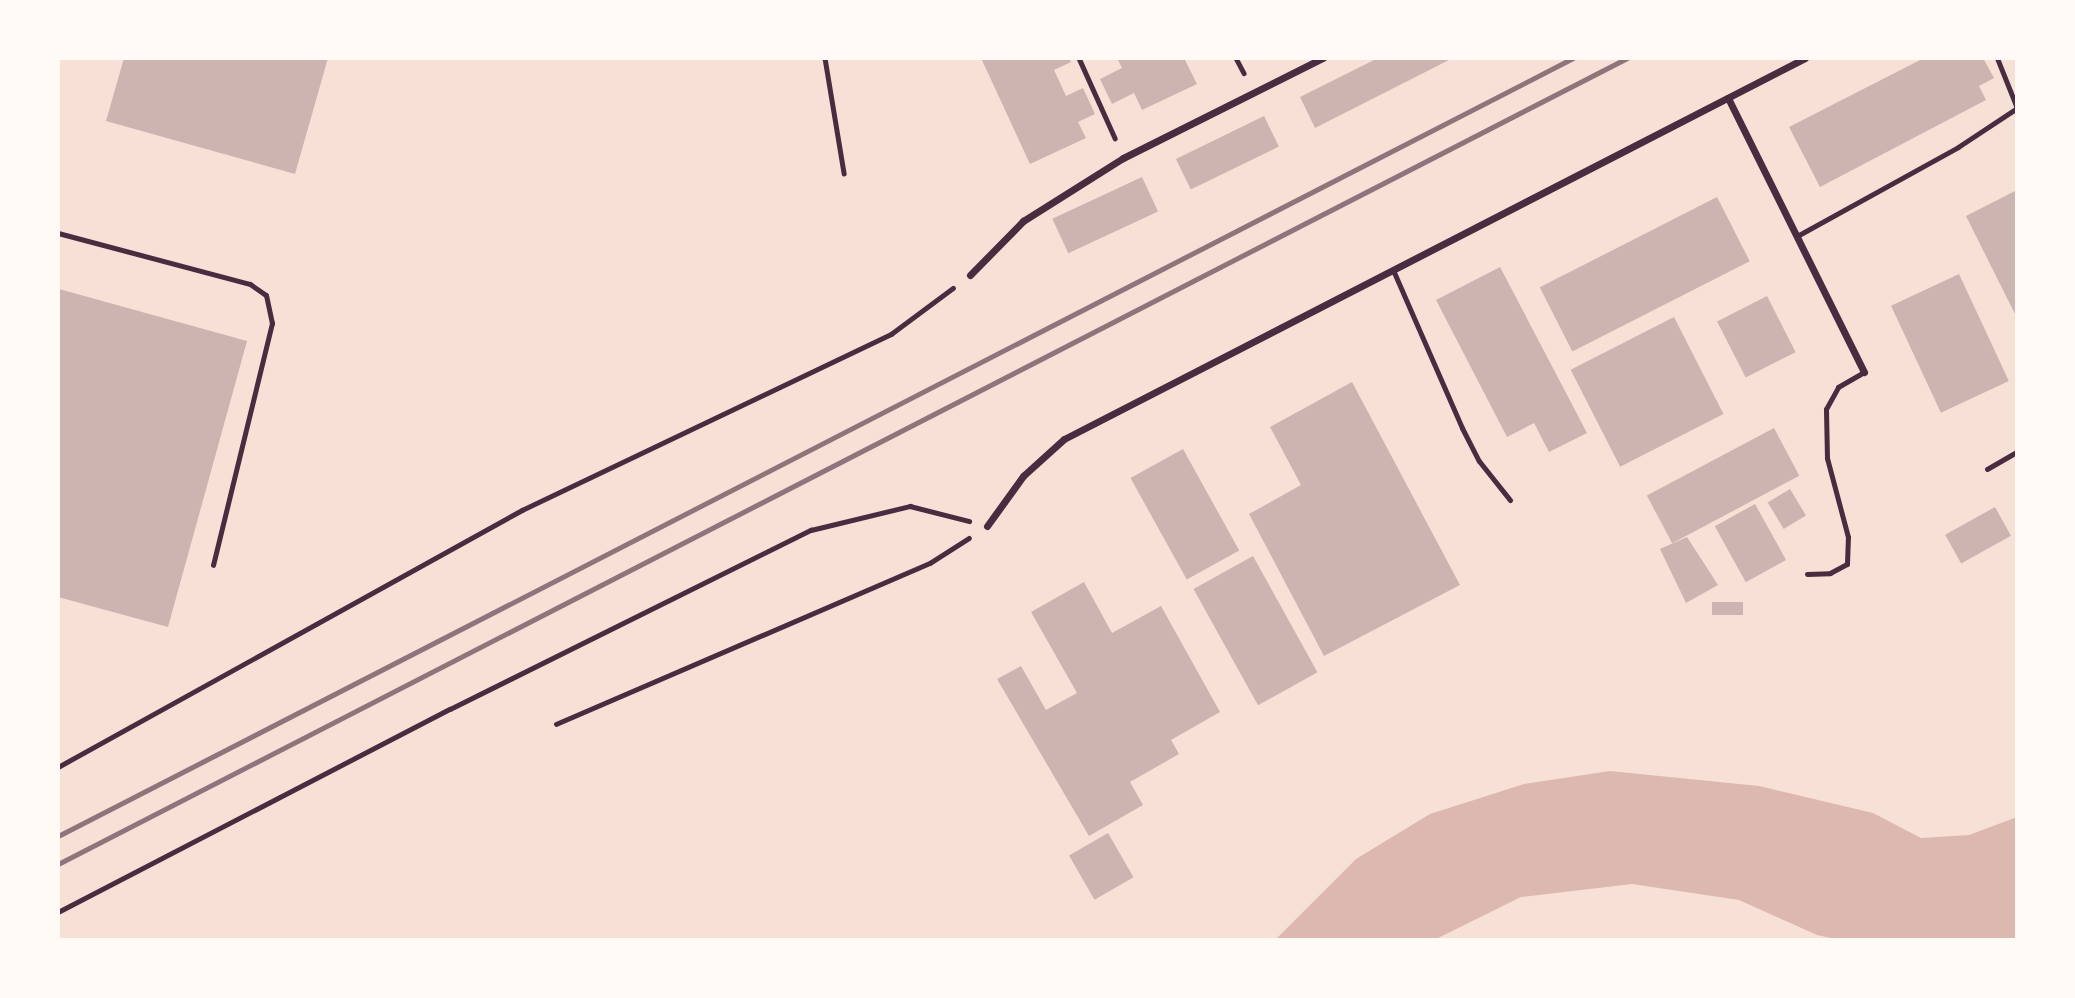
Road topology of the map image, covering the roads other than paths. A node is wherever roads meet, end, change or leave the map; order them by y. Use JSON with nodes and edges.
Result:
{"nodes":[{"id":1,"x":1323,"y":58,"type":"edge"},
{"id":2,"x":1805,"y":58,"type":"edge"},
{"id":3,"x":1997,"y":58,"type":"edge"},
{"id":4,"x":1728,"y":98,"type":"junction"},
{"id":5,"x":2017,"y":109,"type":"edge"},
{"id":6,"x":58,"y":233,"type":"edge"},
{"id":7,"x":1797,"y":236,"type":"junction"},
{"id":8,"x":1393,"y":270,"type":"junction"},
{"id":9,"x":970,"y":275,"type":"road end"},
{"id":10,"x":1864,"y":372,"type":"joint"},
{"id":11,"x":2017,"y":452,"type":"edge"},
{"id":12,"x":1987,"y":469,"type":"dead end"},
{"id":13,"x":1510,"y":500,"type":"dead end"},
{"id":14,"x":988,"y":526,"type":"road end"},
{"id":15,"x":213,"y":565,"type":"dead end"},
{"id":16,"x":1807,"y":574,"type":"dead end"}],
"edges":[{"from":1,"to":9,"type":"street"},
{"from":2,"to":4,"type":"street"},
{"from":3,"to":5,"type":"lane"},
{"from":4,"to":7,"type":"street"},
{"from":4,"to":8,"type":"street"},
{"from":5,"to":7,"type":"lane"},
{"from":6,"to":15,"type":"lane"},
{"from":7,"to":10,"type":"street"},
{"from":8,"to":13,"type":"lane"},
{"from":8,"to":14,"type":"street"},
{"from":10,"to":16,"type":"lane"},
{"from":11,"to":12,"type":"lane"}]}
